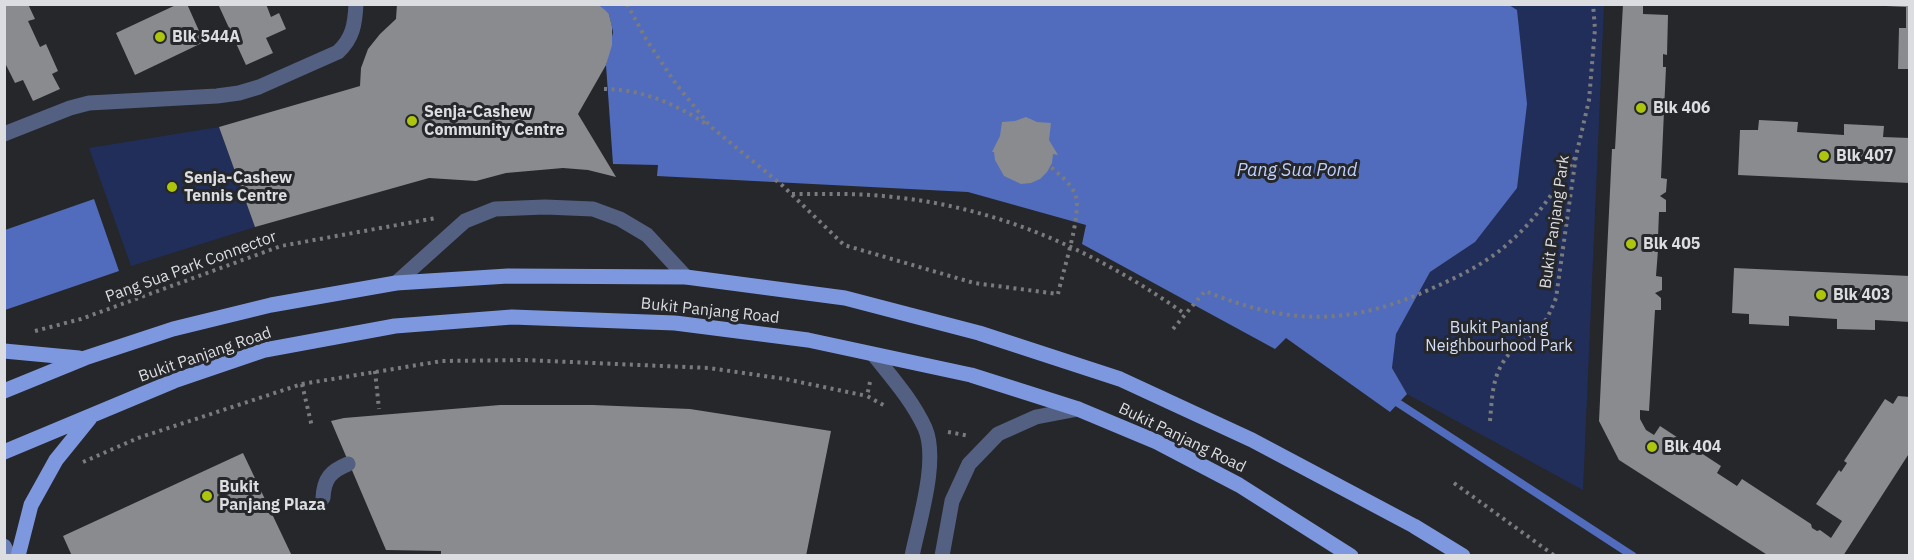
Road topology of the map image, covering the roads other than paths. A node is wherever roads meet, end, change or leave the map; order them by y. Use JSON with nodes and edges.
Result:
{"nodes":[{"id":1,"x":356,"y":4,"type":"edge"},
{"id":2,"x":4,"y":134,"type":"edge"},
{"id":3,"x":687,"y":277,"type":"junction"},
{"id":4,"x":396,"y":283,"type":"junction"},
{"id":5,"x":4,"y":351,"type":"edge"},
{"id":6,"x":875,"y":356,"type":"junction"},
{"id":7,"x":85,"y":358,"type":"junction"},
{"id":8,"x":4,"y":392,"type":"edge"},
{"id":9,"x":1078,"y":409,"type":"junction"},
{"id":10,"x":92,"y":416,"type":"junction"},
{"id":11,"x":4,"y":452,"type":"edge"},
{"id":12,"x":348,"y":464,"type":"dead end"},
{"id":13,"x":323,"y":498,"type":"dead end"},
{"id":14,"x":4,"y":546,"type":"edge"},
{"id":15,"x":9,"y":555,"type":"edge"},
{"id":16,"x":18,"y":555,"type":"edge"},
{"id":17,"x":912,"y":555,"type":"edge"},
{"id":18,"x":942,"y":555,"type":"edge"},
{"id":19,"x":1351,"y":555,"type":"edge"},
{"id":20,"x":1463,"y":555,"type":"edge"}],
"edges":[{"from":1,"to":2,"type":"street"},
{"from":3,"to":4,"type":"main road","name":"Bukit Panjang Road"},
{"from":3,"to":4,"type":"street","name":"Bukit Panjang Road"},
{"from":3,"to":20,"type":"main road","name":"Bukit Panjang Road"},
{"from":4,"to":7,"type":"main road","name":"Bukit Panjang Road"},
{"from":5,"to":7,"type":"main road"},
{"from":6,"to":9,"type":"main road","name":"Bukit Panjang Road"},
{"from":6,"to":10,"type":"main road","name":"Bukit Panjang Road"},
{"from":6,"to":17,"type":"street"},
{"from":7,"to":8,"type":"main road","name":"Bukit Panjang Road"},
{"from":9,"to":18,"type":"street"},
{"from":9,"to":19,"type":"main road","name":"Bukit Panjang Road"},
{"from":10,"to":11,"type":"main road","name":"Bukit Panjang Road"},
{"from":10,"to":16,"type":"main road"},
{"from":12,"to":13,"type":"street"},
{"from":14,"to":15,"type":"main road"}]}
